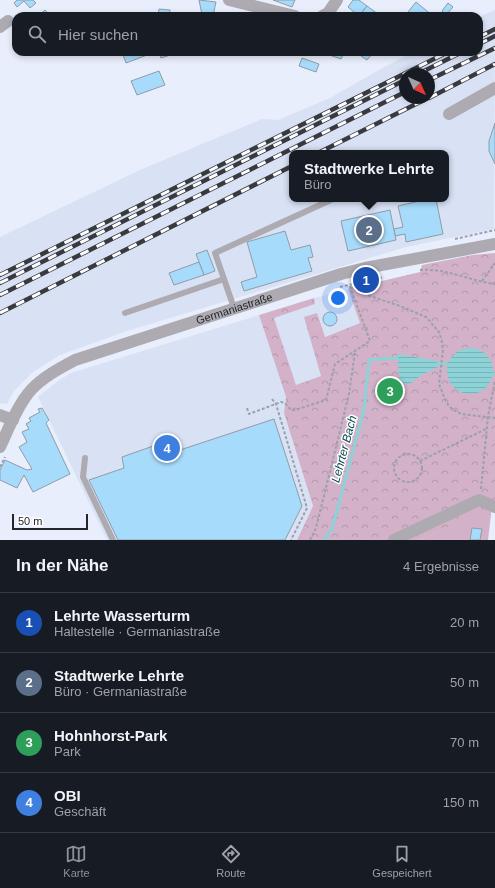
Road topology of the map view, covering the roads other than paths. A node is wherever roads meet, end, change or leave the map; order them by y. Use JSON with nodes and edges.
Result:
{"nodes":[{"id":1,"x":229,"y":0,"type":"edge"},
{"id":2,"x":337,"y":0,"type":"edge"},
{"id":3,"x":278,"y":12,"type":"edge"},
{"id":4,"x":329,"y":12,"type":"edge"},
{"id":5,"x":495,"y":88,"type":"edge"},
{"id":6,"x":448,"y":114,"type":"dead end"},
{"id":7,"x":326,"y":202,"type":"edge"},
{"id":8,"x":495,"y":244,"type":"edge"},
{"id":9,"x":224,"y":279,"type":"junction"},
{"id":10,"x":234,"y":308,"type":"junction"},
{"id":11,"x":125,"y":313,"type":"dead end"},
{"id":12,"x":0,"y":415,"type":"edge"},
{"id":13,"x":13,"y":420,"type":"junction"},
{"id":14,"x":3,"y":450,"type":"edge"},
{"id":15,"x":86,"y":458,"type":"dead end"},
{"id":16,"x":494,"y":506,"type":"edge"},
{"id":17,"x":113,"y":540,"type":"edge"},
{"id":18,"x":394,"y":540,"type":"edge"}],
"edges":[{"from":1,"to":3,"type":"street"},
{"from":2,"to":4,"type":"street"},
{"from":5,"to":6,"type":"street"},
{"from":7,"to":9,"type":"lane"},
{"from":8,"to":10,"type":"street","name":"Germaniastraße"},
{"from":9,"to":10,"type":"lane"},
{"from":9,"to":11,"type":"lane"},
{"from":10,"to":13,"type":"street","name":"Germaniastraße"},
{"from":12,"to":13,"type":"street"},
{"from":13,"to":14,"type":"street","name":"Germaniastraße"},
{"from":15,"to":17,"type":"lane"},
{"from":16,"to":18,"type":"street"}]}
